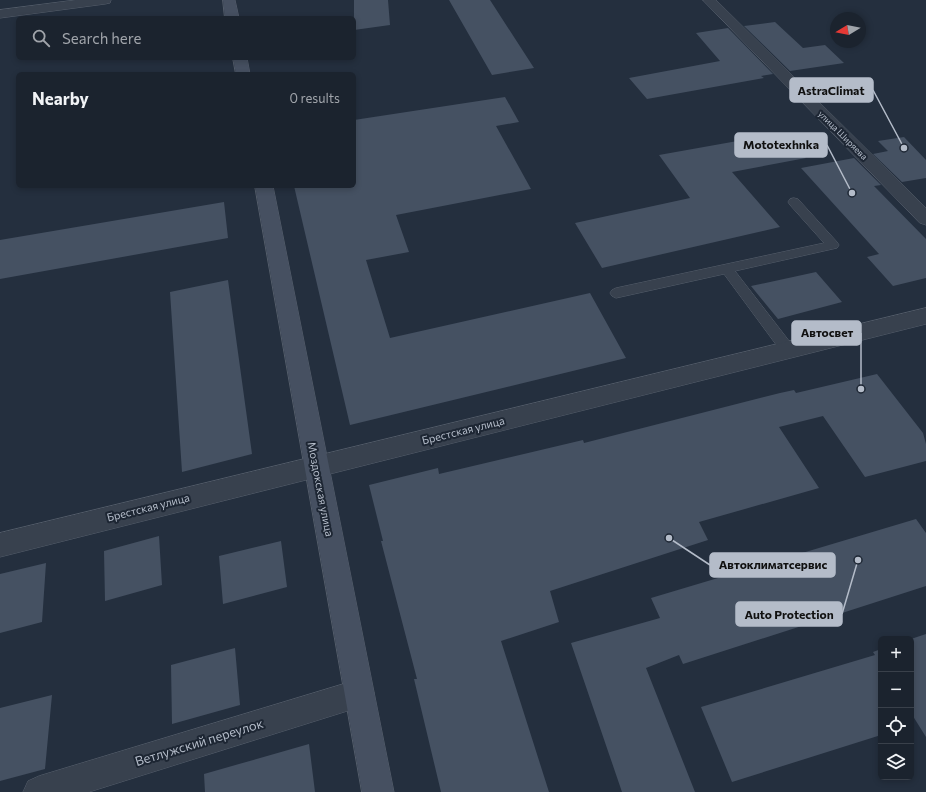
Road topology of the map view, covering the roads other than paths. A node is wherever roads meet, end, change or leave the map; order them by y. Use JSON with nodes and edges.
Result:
{"nodes":[{"id":1,"x":105,"y":0,"type":"edge"},
{"id":2,"x":229,"y":0,"type":"edge"},
{"id":3,"x":709,"y":0,"type":"edge"},
{"id":4,"x":0,"y":14,"type":"edge"},
{"id":5,"x":232,"y":16,"type":"edge"},
{"id":6,"x":240,"y":60,"type":"edge"},
{"id":7,"x":243,"y":72,"type":"edge"},
{"id":8,"x":264,"y":188,"type":"edge"},
{"id":9,"x":794,"y":202,"type":"dead end"},
{"id":10,"x":926,"y":219,"type":"edge"},
{"id":11,"x":726,"y":268,"type":"junction"},
{"id":12,"x":616,"y":293,"type":"dead end"},
{"id":13,"x":926,"y":316,"type":"edge"},
{"id":14,"x":788,"y":350,"type":"junction"},
{"id":15,"x":317,"y":465,"type":"junction"},
{"id":16,"x":0,"y":545,"type":"edge"},
{"id":17,"x":360,"y":693,"type":"junction"},
{"id":18,"x":38,"y":792,"type":"edge"},
{"id":19,"x":378,"y":792,"type":"edge"}],
"edges":[{"from":1,"to":4,"type":"street"},
{"from":2,"to":5,"type":"main road"},
{"from":3,"to":10,"type":"street","name":"улица Ширяева"},
{"from":6,"to":7,"type":"main road"},
{"from":8,"to":15,"type":"main road","name":"Моздокская улица"},
{"from":9,"to":11,"type":"lane"},
{"from":11,"to":12,"type":"lane"},
{"from":11,"to":14,"type":"lane"},
{"from":13,"to":14,"type":"street","name":"Брестская улица"},
{"from":14,"to":15,"type":"street","name":"Брестская улица"},
{"from":15,"to":16,"type":"street","name":"Брестская улица"},
{"from":15,"to":17,"type":"main road","name":"Моздокская улица"},
{"from":17,"to":18,"type":"street","name":"Ветлужский переулок"},
{"from":17,"to":19,"type":"main road","name":"Моздокская улица"}]}
